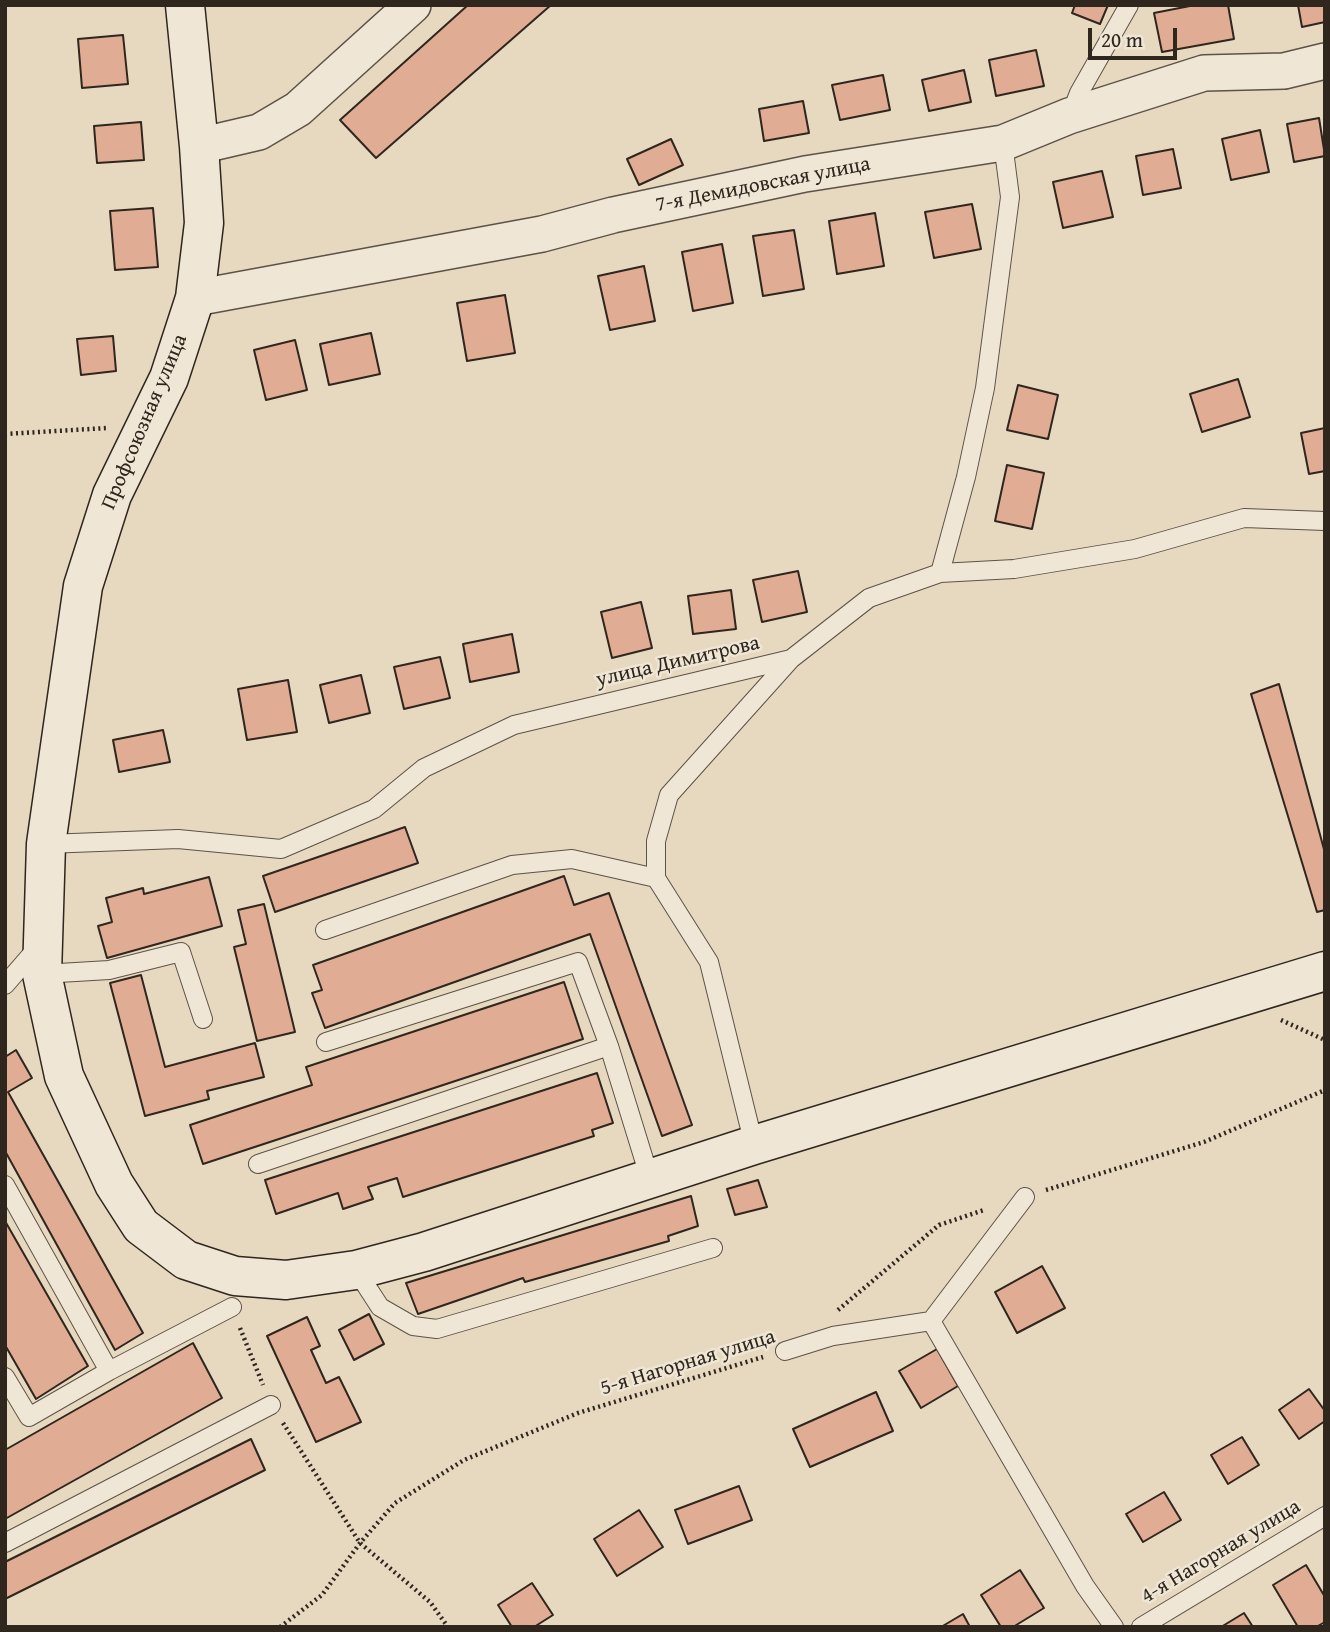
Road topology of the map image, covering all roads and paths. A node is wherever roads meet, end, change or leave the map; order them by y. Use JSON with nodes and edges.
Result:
{"nodes":[{"id":1,"x":185,"y":5,"type":"edge"},
{"id":2,"x":414,"y":5,"type":"edge"},
{"id":3,"x":1129,"y":5,"type":"edge"},
{"id":4,"x":1325,"y":61,"type":"edge"},
{"id":5,"x":1069,"y":116,"type":"junction"},
{"id":6,"x":1003,"y":143,"type":"junction"},
{"id":7,"x":199,"y":146,"type":"junction"},
{"id":8,"x":195,"y":298,"type":"junction"},
{"id":9,"x":146,"y":426,"type":"junction"},
{"id":10,"x":5,"y":434,"type":"edge"},
{"id":11,"x":1325,"y":521,"type":"edge"},
{"id":12,"x":940,"y":573,"type":"junction"},
{"id":13,"x":791,"y":659,"type":"junction"},
{"id":14,"x":46,"y":844,"type":"junction"},
{"id":15,"x":656,"y":878,"type":"junction"},
{"id":16,"x":325,"y":930,"type":"dead end"},
{"id":17,"x":42,"y":958,"type":"junction"},
{"id":18,"x":1325,"y":971,"type":"edge"},
{"id":19,"x":5,"y":985,"type":"edge"},
{"id":20,"x":203,"y":1020,"type":"dead end"},
{"id":21,"x":326,"y":1042,"type":"dead end"},
{"id":22,"x":609,"y":1046,"type":"junction"},
{"id":23,"x":1325,"y":1090,"type":"edge"},
{"id":24,"x":754,"y":1145,"type":"junction"},
{"id":25,"x":258,"y":1164,"type":"dead end"},
{"id":26,"x":650,"y":1179,"type":"junction"},
{"id":27,"x":5,"y":1185,"type":"edge"},
{"id":28,"x":1024,"y":1196,"type":"junction"},
{"id":29,"x":713,"y":1248,"type":"dead end"},
{"id":30,"x":356,"y":1270,"type":"junction"},
{"id":31,"x":232,"y":1307,"type":"joint"},
{"id":32,"x":829,"y":1318,"type":"dead end"},
{"id":33,"x":931,"y":1321,"type":"junction"},
{"id":34,"x":785,"y":1351,"type":"joint"},
{"id":35,"x":110,"y":1371,"type":"junction"},
{"id":36,"x":5,"y":1377,"type":"edge"},
{"id":37,"x":271,"y":1405,"type":"junction"},
{"id":38,"x":1325,"y":1516,"type":"edge"},
{"id":39,"x":5,"y":1543,"type":"edge"},
{"id":40,"x":360,"y":1543,"type":"junction"},
{"id":41,"x":280,"y":1627,"type":"edge"},
{"id":42,"x":448,"y":1627,"type":"edge"},
{"id":43,"x":1114,"y":1627,"type":"edge"},
{"id":44,"x":1141,"y":1627,"type":"edge"}],
"edges":[{"from":1,"to":7,"type":"main road","name":"Профсоюзная улица"},
{"from":2,"to":7,"type":"street"},
{"from":3,"to":5,"type":"lane"},
{"from":4,"to":5,"type":"street","name":"7-я Демидовская улица"},
{"from":5,"to":6,"type":"street","name":"7-я Демидовская улица"},
{"from":6,"to":8,"type":"street","name":"7-я Демидовская улица"},
{"from":6,"to":12,"type":"lane"},
{"from":7,"to":8,"type":"main road","name":"Профсоюзная улица"},
{"from":8,"to":9,"type":"main road","name":"Профсоюзная улица"},
{"from":9,"to":10,"type":"path"},
{"from":9,"to":14,"type":"main road","name":"Профсоюзная улица"},
{"from":11,"to":12,"type":"lane","name":"улица Димитрова"},
{"from":12,"to":13,"type":"lane","name":"улица Димитрова"},
{"from":13,"to":14,"type":"lane","name":"улица Димитрова"},
{"from":13,"to":15,"type":"lane"},
{"from":14,"to":17,"type":"main road","name":"Профсоюзная улица"},
{"from":15,"to":16,"type":"lane"},
{"from":15,"to":24,"type":"lane"},
{"from":17,"to":19,"type":"lane"},
{"from":17,"to":20,"type":"lane"},
{"from":17,"to":30,"type":"main road","name":"Профсоюзная улица"},
{"from":18,"to":24,"type":"main road","name":"Профсоюзная улица"},
{"from":21,"to":22,"type":"lane"},
{"from":22,"to":25,"type":"lane"},
{"from":22,"to":26,"type":"lane"},
{"from":23,"to":28,"type":"path"},
{"from":24,"to":26,"type":"main road","name":"Профсоюзная улица"},
{"from":26,"to":30,"type":"main road","name":"Профсоюзная улица"},
{"from":27,"to":35,"type":"lane"},
{"from":28,"to":32,"type":"path"},
{"from":28,"to":33,"type":"lane"},
{"from":29,"to":30,"type":"lane"},
{"from":31,"to":35,"type":"lane"},
{"from":31,"to":37,"type":"path"},
{"from":33,"to":34,"type":"lane"},
{"from":33,"to":43,"type":"lane"},
{"from":34,"to":40,"type":"path","name":"5-я Нагорная улица"},
{"from":35,"to":36,"type":"lane"},
{"from":37,"to":39,"type":"lane"},
{"from":37,"to":40,"type":"path"},
{"from":38,"to":44,"type":"lane","name":"4-я Нагорная улица"},
{"from":40,"to":41,"type":"path","name":"5-я Нагорная улица"},
{"from":40,"to":42,"type":"path"}]}
